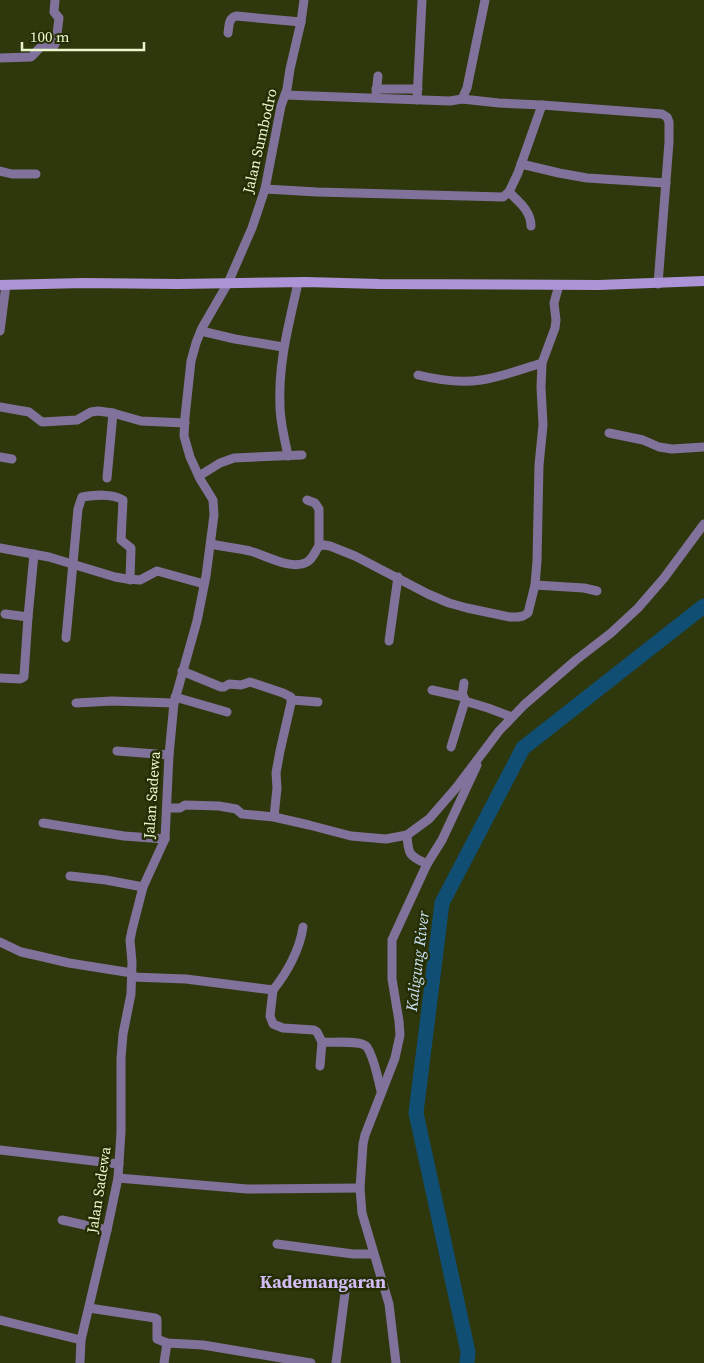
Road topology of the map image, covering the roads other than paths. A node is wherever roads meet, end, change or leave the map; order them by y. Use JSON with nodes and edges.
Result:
{"nodes":[{"id":1,"x":55,"y":0,"type":"edge"},
{"id":2,"x":304,"y":0,"type":"edge"},
{"id":3,"x":422,"y":0,"type":"edge"},
{"id":4,"x":485,"y":0,"type":"edge"},
{"id":5,"x":301,"y":22,"type":"junction"},
{"id":6,"x":228,"y":33,"type":"dead end"},
{"id":7,"x":0,"y":58,"type":"edge"},
{"id":8,"x":378,"y":76,"type":"dead end"},
{"id":9,"x":376,"y":89,"type":"junction"},
{"id":10,"x":418,"y":89,"type":"junction"},
{"id":11,"x":285,"y":95,"type":"junction"},
{"id":12,"x":376,"y":99,"type":"junction"},
{"id":13,"x":462,"y":99,"type":"junction"},
{"id":14,"x":417,"y":100,"type":"junction"},
{"id":15,"x":542,"y":105,"type":"junction"},
{"id":16,"x":521,"y":164,"type":"junction"},
{"id":17,"x":0,"y":171,"type":"edge"},
{"id":18,"x":36,"y":174,"type":"dead end"},
{"id":19,"x":666,"y":183,"type":"junction"},
{"id":20,"x":264,"y":189,"type":"junction"},
{"id":21,"x":509,"y":192,"type":"junction"},
{"id":22,"x":531,"y":226,"type":"dead end"},
{"id":23,"x":704,"y":281,"type":"edge"},
{"id":24,"x":298,"y":282,"type":"junction"},
{"id":25,"x":658,"y":284,"type":"junction"},
{"id":26,"x":3,"y":285,"type":"edge"},
{"id":27,"x":558,"y":285,"type":"junction"},
{"id":28,"x":226,"y":286,"type":"junction"},
{"id":29,"x":201,"y":330,"type":"junction"},
{"id":30,"x":0,"y":331,"type":"edge"},
{"id":31,"x":283,"y":347,"type":"junction"},
{"id":32,"x":542,"y":363,"type":"junction"},
{"id":33,"x":418,"y":375,"type":"dead end"},
{"id":34,"x":0,"y":408,"type":"edge"},
{"id":35,"x":113,"y":412,"type":"junction"},
{"id":36,"x":185,"y":423,"type":"junction"},
{"id":37,"x":609,"y":433,"type":"dead end"},
{"id":38,"x":704,"y":447,"type":"edge"},
{"id":39,"x":302,"y":455,"type":"dead end"},
{"id":40,"x":288,"y":456,"type":"junction"},
{"id":41,"x":0,"y":457,"type":"edge"},
{"id":42,"x":12,"y":459,"type":"dead end"},
{"id":43,"x":205,"y":472,"type":"junction"},
{"id":44,"x":107,"y":478,"type":"dead end"},
{"id":45,"x":307,"y":500,"type":"dead end"},
{"id":46,"x":704,"y":524,"type":"edge"},
{"id":47,"x":216,"y":545,"type":"junction"},
{"id":48,"x":319,"y":546,"type":"junction"},
{"id":49,"x":0,"y":548,"type":"edge"},
{"id":50,"x":34,"y":554,"type":"junction"},
{"id":51,"x":73,"y":564,"type":"junction"},
{"id":52,"x":398,"y":577,"type":"junction"},
{"id":53,"x":130,"y":580,"type":"junction"},
{"id":54,"x":204,"y":584,"type":"junction"},
{"id":55,"x":535,"y":585,"type":"junction"},
{"id":56,"x":597,"y":590,"type":"dead end"},
{"id":57,"x":5,"y":614,"type":"dead end"},
{"id":58,"x":28,"y":617,"type":"junction"},
{"id":59,"x":66,"y":638,"type":"dead end"},
{"id":60,"x":389,"y":641,"type":"dead end"},
{"id":61,"x":187,"y":673,"type":"junction"},
{"id":62,"x":0,"y":678,"type":"edge"},
{"id":63,"x":464,"y":682,"type":"dead end"},
{"id":64,"x":432,"y":690,"type":"dead end"},
{"id":65,"x":177,"y":699,"type":"junction"},
{"id":66,"x":464,"y":699,"type":"junction"},
{"id":67,"x":292,"y":700,"type":"junction"},
{"id":68,"x":318,"y":702,"type":"dead end"},
{"id":69,"x":76,"y":703,"type":"dead end"},
{"id":70,"x":227,"y":712,"type":"dead end"},
{"id":71,"x":512,"y":717,"type":"junction"},
{"id":72,"x":451,"y":747,"type":"dead end"},
{"id":73,"x":117,"y":751,"type":"dead end"},
{"id":74,"x":169,"y":755,"type":"junction"},
{"id":75,"x":480,"y":755,"type":"junction"},
{"id":76,"x":171,"y":808,"type":"junction"},
{"id":77,"x":274,"y":817,"type":"junction"},
{"id":78,"x":43,"y":823,"type":"dead end"},
{"id":79,"x":407,"y":834,"type":"junction"},
{"id":80,"x":165,"y":839,"type":"junction"},
{"id":81,"x":427,"y":864,"type":"junction"},
{"id":82,"x":70,"y":876,"type":"dead end"},
{"id":83,"x":143,"y":887,"type":"junction"},
{"id":84,"x":303,"y":927,"type":"dead end"},
{"id":85,"x":0,"y":942,"type":"edge"},
{"id":86,"x":136,"y":976,"type":"junction"},
{"id":87,"x":273,"y":990,"type":"junction"},
{"id":88,"x":322,"y":1042,"type":"junction"},
{"id":89,"x":320,"y":1066,"type":"dead end"},
{"id":90,"x":381,"y":1092,"type":"junction"},
{"id":91,"x":0,"y":1150,"type":"edge"},
{"id":92,"x":119,"y":1164,"type":"junction"},
{"id":93,"x":124,"y":1178,"type":"junction"},
{"id":94,"x":360,"y":1188,"type":"junction"},
{"id":95,"x":62,"y":1220,"type":"dead end"},
{"id":96,"x":107,"y":1230,"type":"junction"},
{"id":97,"x":277,"y":1244,"type":"dead end"},
{"id":98,"x":374,"y":1254,"type":"junction"},
{"id":99,"x":345,"y":1293,"type":"dead end"},
{"id":100,"x":89,"y":1308,"type":"junction"},
{"id":101,"x":0,"y":1320,"type":"edge"},
{"id":102,"x":81,"y":1340,"type":"junction"},
{"id":103,"x":167,"y":1342,"type":"junction"},
{"id":104,"x":80,"y":1363,"type":"edge"},
{"id":105,"x":164,"y":1363,"type":"edge"},
{"id":106,"x":311,"y":1363,"type":"edge"},
{"id":107,"x":336,"y":1363,"type":"edge"},
{"id":108,"x":396,"y":1363,"type":"edge"}],
"edges":[{"from":1,"to":7,"type":"street"},
{"from":2,"to":5,"type":"street","name":"Jalan Sumbodro"},
{"from":3,"to":10,"type":"street"},
{"from":4,"to":13,"type":"street"},
{"from":5,"to":6,"type":"street"},
{"from":5,"to":11,"type":"street","name":"Jalan Sumbodro"},
{"from":8,"to":9,"type":"street"},
{"from":9,"to":10,"type":"street"},
{"from":9,"to":12,"type":"street"},
{"from":10,"to":14,"type":"street"},
{"from":11,"to":12,"type":"street"},
{"from":11,"to":20,"type":"street","name":"Jalan Sumbodro"},
{"from":12,"to":14,"type":"street"},
{"from":13,"to":14,"type":"street"},
{"from":13,"to":15,"type":"street"},
{"from":15,"to":16,"type":"street"},
{"from":15,"to":19,"type":"street"},
{"from":16,"to":19,"type":"street"},
{"from":16,"to":21,"type":"street"},
{"from":17,"to":18,"type":"street"},
{"from":19,"to":25,"type":"street"},
{"from":20,"to":21,"type":"street"},
{"from":20,"to":28,"type":"street","name":"Jalan Sumbodro"},
{"from":21,"to":22,"type":"street"},
{"from":23,"to":25,"type":"main road"},
{"from":24,"to":27,"type":"main road"},
{"from":24,"to":28,"type":"main road"},
{"from":24,"to":31,"type":"street"},
{"from":25,"to":27,"type":"main road"},
{"from":26,"to":28,"type":"main road"},
{"from":26,"to":30,"type":"street"},
{"from":27,"to":32,"type":"street"},
{"from":28,"to":29,"type":"street","name":"Jalan Sadewa"},
{"from":29,"to":31,"type":"street"},
{"from":29,"to":36,"type":"street","name":"Jalan Sadewa"},
{"from":31,"to":40,"type":"street"},
{"from":32,"to":33,"type":"street"},
{"from":32,"to":55,"type":"street"},
{"from":34,"to":35,"type":"street"},
{"from":35,"to":36,"type":"street"},
{"from":35,"to":44,"type":"street"},
{"from":36,"to":43,"type":"street","name":"Jalan Sadewa"},
{"from":37,"to":38,"type":"street"},
{"from":39,"to":40,"type":"street"},
{"from":40,"to":43,"type":"street"},
{"from":41,"to":42,"type":"street"},
{"from":43,"to":47,"type":"street","name":"Jalan Sadewa"},
{"from":45,"to":48,"type":"street"},
{"from":46,"to":71,"type":"street"},
{"from":47,"to":48,"type":"street"},
{"from":47,"to":54,"type":"street","name":"Jalan Sadewa"},
{"from":48,"to":52,"type":"street"},
{"from":49,"to":50,"type":"street"},
{"from":50,"to":51,"type":"street"},
{"from":50,"to":58,"type":"street"},
{"from":51,"to":53,"type":"street"},
{"from":51,"to":53,"type":"street"},
{"from":51,"to":59,"type":"street"},
{"from":52,"to":55,"type":"street"},
{"from":52,"to":60,"type":"street"},
{"from":53,"to":54,"type":"street"},
{"from":54,"to":61,"type":"street","name":"Jalan Sadewa"},
{"from":55,"to":56,"type":"street"},
{"from":57,"to":58,"type":"street"},
{"from":58,"to":62,"type":"street"},
{"from":61,"to":65,"type":"street","name":"Jalan Sadewa"},
{"from":61,"to":67,"type":"street"},
{"from":63,"to":66,"type":"street"},
{"from":64,"to":66,"type":"street"},
{"from":65,"to":69,"type":"street"},
{"from":65,"to":70,"type":"street"},
{"from":65,"to":74,"type":"street","name":"Jalan Sadewa"},
{"from":66,"to":71,"type":"street"},
{"from":66,"to":72,"type":"street"},
{"from":67,"to":68,"type":"street"},
{"from":67,"to":77,"type":"street"},
{"from":71,"to":75,"type":"street"},
{"from":73,"to":74,"type":"street"},
{"from":74,"to":76,"type":"street","name":"Jalan Sadewa"},
{"from":75,"to":79,"type":"street"},
{"from":75,"to":81,"type":"street"},
{"from":76,"to":77,"type":"street"},
{"from":76,"to":80,"type":"street","name":"Jalan Sadewa"},
{"from":77,"to":79,"type":"street"},
{"from":78,"to":80,"type":"street"},
{"from":79,"to":81,"type":"street"},
{"from":80,"to":83,"type":"street","name":"Jalan Sadewa"},
{"from":81,"to":90,"type":"street"},
{"from":82,"to":83,"type":"street"},
{"from":83,"to":86,"type":"street","name":"Jalan Sadewa"},
{"from":84,"to":87,"type":"street"},
{"from":85,"to":86,"type":"street"},
{"from":86,"to":87,"type":"street"},
{"from":86,"to":92,"type":"street","name":"Jalan Sadewa"},
{"from":87,"to":88,"type":"street"},
{"from":88,"to":89,"type":"street"},
{"from":88,"to":90,"type":"street"},
{"from":90,"to":94,"type":"street"},
{"from":91,"to":92,"type":"street"},
{"from":92,"to":93,"type":"street","name":"Jalan Sadewa"},
{"from":93,"to":94,"type":"street"},
{"from":93,"to":96,"type":"street","name":"Jalan Sadewa"},
{"from":94,"to":98,"type":"street"},
{"from":95,"to":96,"type":"street"},
{"from":96,"to":100,"type":"street","name":"Jalan Sadewa"},
{"from":97,"to":98,"type":"street"},
{"from":98,"to":108,"type":"street"},
{"from":99,"to":107,"type":"street"},
{"from":100,"to":102,"type":"street","name":"Jalan Sadewa"},
{"from":100,"to":103,"type":"street"},
{"from":101,"to":102,"type":"street"},
{"from":102,"to":104,"type":"street","name":"Jalan Sadewa"},
{"from":103,"to":105,"type":"street"},
{"from":103,"to":106,"type":"street"}]}
